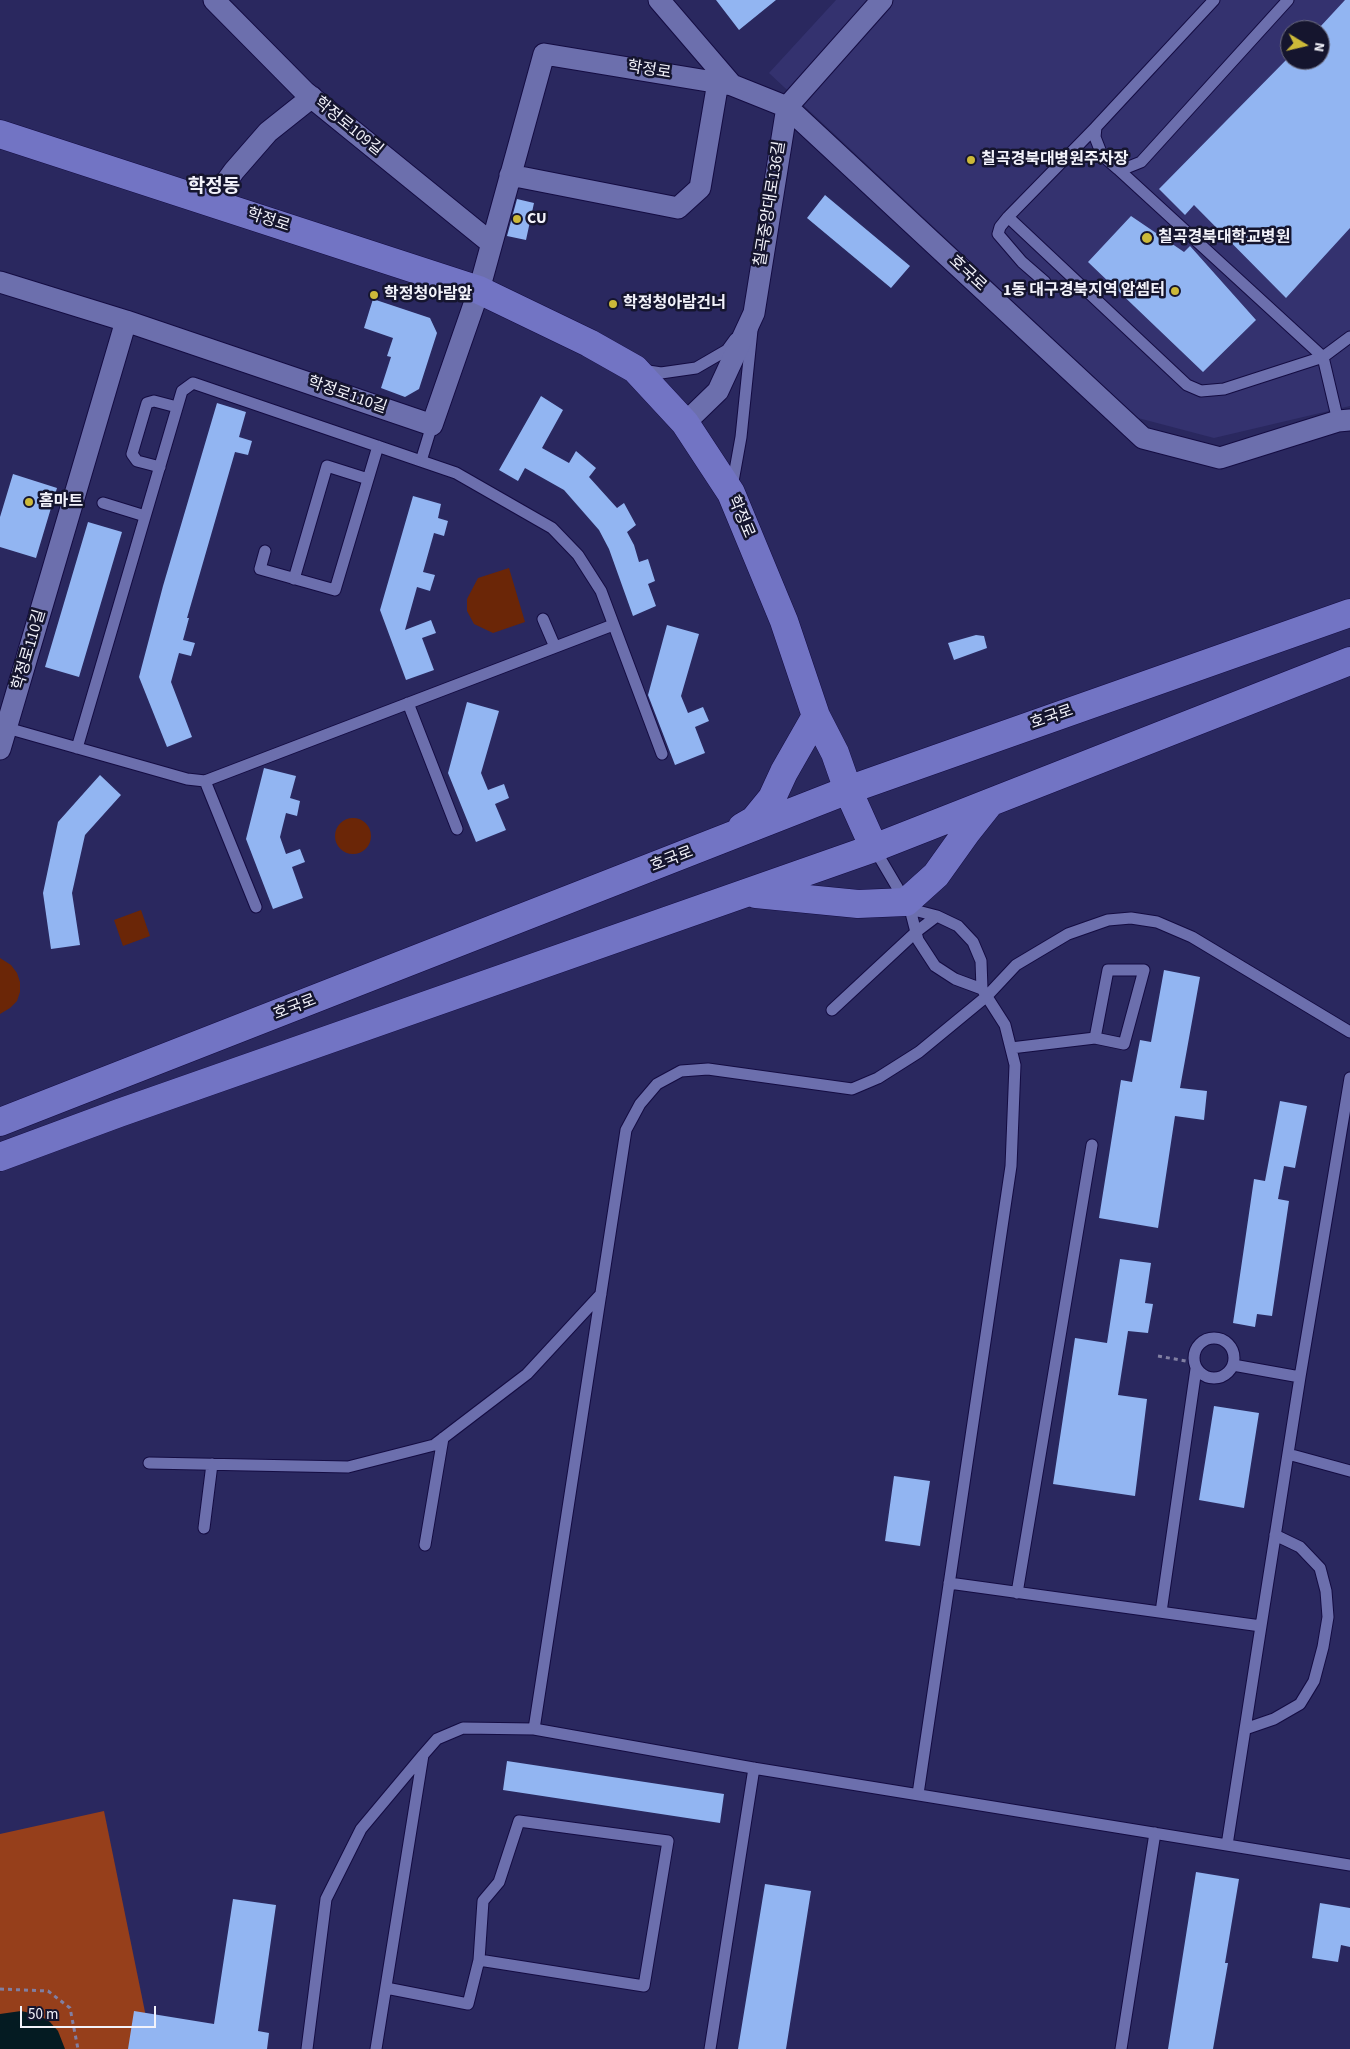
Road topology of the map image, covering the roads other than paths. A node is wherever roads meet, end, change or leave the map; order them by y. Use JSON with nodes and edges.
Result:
{"nodes":[{"id":1,"x":214,"y":0,"type":"edge"},
{"id":2,"x":660,"y":0,"type":"edge"},
{"id":3,"x":882,"y":0,"type":"edge"},
{"id":4,"x":1214,"y":0,"type":"edge"},
{"id":5,"x":1288,"y":0,"type":"edge"},
{"id":6,"x":725,"y":84,"type":"junction"},
{"id":7,"x":312,"y":97,"type":"junction"},
{"id":8,"x":787,"y":107,"type":"junction"},
{"id":9,"x":1096,"y":127,"type":"junction"},
{"id":10,"x":0,"y":134,"type":"edge"},
{"id":11,"x":1118,"y":168,"type":"junction"},
{"id":12,"x":510,"y":175,"type":"junction"},
{"id":13,"x":211,"y":203,"type":"junction"},
{"id":14,"x":1008,"y":217,"type":"junction"},
{"id":15,"x":491,"y":243,"type":"junction"},
{"id":16,"x":0,"y":282,"type":"edge"},
{"id":17,"x":1045,"y":282,"type":"dead end"},
{"id":18,"x":479,"y":290,"type":"junction"},
{"id":19,"x":754,"y":313,"type":"junction"},
{"id":20,"x":126,"y":321,"type":"junction"},
{"id":21,"x":1350,"y":337,"type":"edge"},
{"id":22,"x":1323,"y":357,"type":"junction"},
{"id":23,"x":636,"y":369,"type":"junction"},
{"id":24,"x":177,"y":407,"type":"junction"},
{"id":25,"x":1344,"y":421,"type":"edge"},
{"id":26,"x":685,"y":423,"type":"junction"},
{"id":27,"x":432,"y":425,"type":"junction"},
{"id":28,"x":378,"y":446,"type":"junction"},
{"id":29,"x":421,"y":461,"type":"junction"},
{"id":30,"x":160,"y":467,"type":"junction"},
{"id":31,"x":368,"y":478,"type":"junction"},
{"id":32,"x":731,"y":493,"type":"junction"},
{"id":33,"x":103,"y":503,"type":"dead end"},
{"id":34,"x":145,"y":516,"type":"junction"},
{"id":35,"x":265,"y":551,"type":"dead end"},
{"id":36,"x":294,"y":579,"type":"junction"},
{"id":37,"x":1350,"y":613,"type":"edge"},
{"id":38,"x":543,"y":618,"type":"dead end"},
{"id":39,"x":613,"y":625,"type":"junction"},
{"id":40,"x":555,"y":647,"type":"junction"},
{"id":41,"x":1350,"y":661,"type":"edge"},
{"id":42,"x":408,"y":703,"type":"junction"},
{"id":43,"x":816,"y":716,"type":"junction"},
{"id":44,"x":3,"y":727,"type":"edge"},
{"id":45,"x":77,"y":748,"type":"junction"},
{"id":46,"x":0,"y":749,"type":"edge"},
{"id":47,"x":662,"y":754,"type":"dead end"},
{"id":48,"x":205,"y":781,"type":"junction"},
{"id":49,"x":848,"y":790,"type":"junction"},
{"id":50,"x":990,"y":803,"type":"junction"},
{"id":51,"x":457,"y":829,"type":"dead end"},
{"id":52,"x":715,"y":844,"type":"junction"},
{"id":53,"x":874,"y":848,"type":"junction"},
{"id":54,"x":745,"y":893,"type":"junction"},
{"id":55,"x":908,"y":905,"type":"junction"},
{"id":56,"x":256,"y":907,"type":"dead end"},
{"id":57,"x":937,"y":916,"type":"junction"},
{"id":58,"x":916,"y":932,"type":"junction"},
{"id":59,"x":985,"y":992,"type":"junction"},
{"id":60,"x":832,"y":1010,"type":"dead end"},
{"id":61,"x":1350,"y":1032,"type":"edge"},
{"id":62,"x":1096,"y":1038,"type":"junction"},
{"id":63,"x":1011,"y":1048,"type":"junction"},
{"id":64,"x":1350,"y":1078,"type":"edge"},
{"id":65,"x":0,"y":1122,"type":"edge"},
{"id":66,"x":1092,"y":1145,"type":"dead end"},
{"id":67,"x":0,"y":1157,"type":"edge"},
{"id":68,"x":601,"y":1294,"type":"junction"},
{"id":69,"x":1195,"y":1365,"type":"junction"},
{"id":70,"x":1233,"y":1365,"type":"junction"},
{"id":71,"x":1300,"y":1377,"type":"junction"},
{"id":72,"x":443,"y":1438,"type":"junction"},
{"id":73,"x":1288,"y":1454,"type":"junction"},
{"id":74,"x":150,"y":1463,"type":"dead end"},
{"id":75,"x":212,"y":1464,"type":"junction"},
{"id":76,"x":1350,"y":1471,"type":"edge"},
{"id":77,"x":204,"y":1528,"type":"dead end"},
{"id":78,"x":1275,"y":1535,"type":"junction"},
{"id":79,"x":425,"y":1545,"type":"dead end"},
{"id":80,"x":949,"y":1583,"type":"junction"},
{"id":81,"x":1017,"y":1593,"type":"junction"},
{"id":82,"x":1161,"y":1612,"type":"junction"},
{"id":83,"x":1261,"y":1626,"type":"junction"},
{"id":84,"x":534,"y":1729,"type":"junction"},
{"id":85,"x":1245,"y":1729,"type":"junction"},
{"id":86,"x":423,"y":1756,"type":"junction"},
{"id":87,"x":754,"y":1768,"type":"junction"},
{"id":88,"x":918,"y":1794,"type":"junction"},
{"id":89,"x":1155,"y":1833,"type":"junction"},
{"id":90,"x":1227,"y":1845,"type":"junction"},
{"id":91,"x":1350,"y":1865,"type":"edge"},
{"id":92,"x":479,"y":1960,"type":"junction"},
{"id":93,"x":386,"y":1988,"type":"junction"},
{"id":94,"x":307,"y":2049,"type":"edge"},
{"id":95,"x":376,"y":2049,"type":"edge"},
{"id":96,"x":710,"y":2049,"type":"edge"},
{"id":97,"x":1121,"y":2049,"type":"edge"}],
"edges":[{"from":1,"to":7,"type":"street","name":"학정로109길"},
{"from":2,"to":6,"type":"street"},
{"from":3,"to":8,"type":"street"},
{"from":4,"to":9,"type":"lane"},
{"from":5,"to":11,"type":"lane"},
{"from":6,"to":8,"type":"street","name":"학정로"},
{"from":6,"to":12,"type":"street"},
{"from":6,"to":12,"type":"street","name":"학정로"},
{"from":7,"to":13,"type":"street"},
{"from":7,"to":15,"type":"street","name":"학정로109길"},
{"from":8,"to":19,"type":"street","name":"칠곡중앙대로136길"},
{"from":8,"to":25,"type":"street","name":"호국로"},
{"from":9,"to":11,"type":"lane"},
{"from":9,"to":14,"type":"lane"},
{"from":10,"to":13,"type":"main road","name":"학정로"},
{"from":11,"to":22,"type":"lane"},
{"from":12,"to":15,"type":"street","name":"학정로"},
{"from":13,"to":18,"type":"main road","name":"학정로"},
{"from":14,"to":17,"type":"lane"},
{"from":14,"to":22,"type":"lane"},
{"from":15,"to":18,"type":"street","name":"학정로"},
{"from":16,"to":20,"type":"street","name":"학정로110길"},
{"from":18,"to":23,"type":"main road","name":"학정로"},
{"from":18,"to":27,"type":"street"},
{"from":19,"to":23,"type":"lane"},
{"from":19,"to":26,"type":"street","name":"칠곡중앙대로136길"},
{"from":19,"to":32,"type":"lane"},
{"from":20,"to":27,"type":"street","name":"학정로110길"},
{"from":20,"to":44,"type":"street","name":"학정로110길"},
{"from":21,"to":22,"type":"lane"},
{"from":22,"to":25,"type":"lane"},
{"from":23,"to":26,"type":"main road","name":"학정로"},
{"from":24,"to":28,"type":"lane"},
{"from":24,"to":30,"type":"lane"},
{"from":24,"to":30,"type":"lane"},
{"from":26,"to":32,"type":"main road","name":"학정로"},
{"from":27,"to":29,"type":"lane"},
{"from":28,"to":29,"type":"lane"},
{"from":28,"to":31,"type":"lane"},
{"from":29,"to":39,"type":"lane"},
{"from":30,"to":34,"type":"lane"},
{"from":31,"to":36,"type":"lane"},
{"from":31,"to":36,"type":"lane"},
{"from":32,"to":43,"type":"main road","name":"학정로"},
{"from":33,"to":34,"type":"lane"},
{"from":34,"to":45,"type":"lane"},
{"from":35,"to":36,"type":"lane"},
{"from":37,"to":49,"type":"main road","name":"호국로"},
{"from":38,"to":40,"type":"lane"},
{"from":39,"to":40,"type":"lane"},
{"from":39,"to":47,"type":"lane"},
{"from":40,"to":42,"type":"lane"},
{"from":41,"to":50,"type":"main road"},
{"from":42,"to":48,"type":"lane"},
{"from":42,"to":51,"type":"lane"},
{"from":43,"to":49,"type":"main road","name":"학정로"},
{"from":43,"to":52,"type":"main road"},
{"from":44,"to":45,"type":"lane"},
{"from":44,"to":46,"type":"street","name":"학정로110길"},
{"from":45,"to":48,"type":"lane"},
{"from":48,"to":56,"type":"lane"},
{"from":49,"to":52,"type":"main road","name":"호국로"},
{"from":49,"to":53,"type":"main road","name":"학정로"},
{"from":50,"to":53,"type":"main road"},
{"from":50,"to":55,"type":"main road"},
{"from":52,"to":65,"type":"main road","name":"호국로"},
{"from":53,"to":54,"type":"main road"},
{"from":53,"to":55,"type":"lane"},
{"from":54,"to":55,"type":"main road"},
{"from":54,"to":67,"type":"main road"},
{"from":55,"to":57,"type":"lane"},
{"from":55,"to":58,"type":"lane"},
{"from":57,"to":58,"type":"lane"},
{"from":57,"to":59,"type":"lane"},
{"from":58,"to":59,"type":"lane"},
{"from":58,"to":60,"type":"lane"},
{"from":59,"to":61,"type":"lane"},
{"from":59,"to":63,"type":"lane"},
{"from":59,"to":68,"type":"lane"},
{"from":62,"to":62,"type":"lane"},
{"from":62,"to":63,"type":"lane"},
{"from":63,"to":80,"type":"lane"},
{"from":64,"to":71,"type":"lane"},
{"from":66,"to":81,"type":"lane"},
{"from":68,"to":72,"type":"lane"},
{"from":68,"to":84,"type":"lane"},
{"from":69,"to":70,"type":"lane"},
{"from":69,"to":70,"type":"lane"},
{"from":69,"to":82,"type":"lane"},
{"from":70,"to":71,"type":"lane"},
{"from":71,"to":73,"type":"lane"},
{"from":72,"to":75,"type":"lane"},
{"from":72,"to":79,"type":"lane"},
{"from":73,"to":76,"type":"lane"},
{"from":73,"to":78,"type":"lane"},
{"from":74,"to":75,"type":"lane"},
{"from":75,"to":77,"type":"lane"},
{"from":78,"to":83,"type":"lane"},
{"from":78,"to":85,"type":"lane"},
{"from":80,"to":81,"type":"lane"},
{"from":80,"to":88,"type":"lane"},
{"from":81,"to":82,"type":"lane"},
{"from":82,"to":83,"type":"lane"},
{"from":83,"to":85,"type":"lane"},
{"from":84,"to":86,"type":"lane"},
{"from":84,"to":87,"type":"lane"},
{"from":85,"to":90,"type":"lane"},
{"from":86,"to":93,"type":"lane"},
{"from":86,"to":94,"type":"lane"},
{"from":87,"to":88,"type":"lane"},
{"from":87,"to":96,"type":"lane"},
{"from":88,"to":89,"type":"lane"},
{"from":89,"to":90,"type":"lane"},
{"from":89,"to":97,"type":"lane"},
{"from":90,"to":91,"type":"lane"},
{"from":92,"to":92,"type":"lane"},
{"from":92,"to":93,"type":"lane"},
{"from":93,"to":95,"type":"lane"}]}
